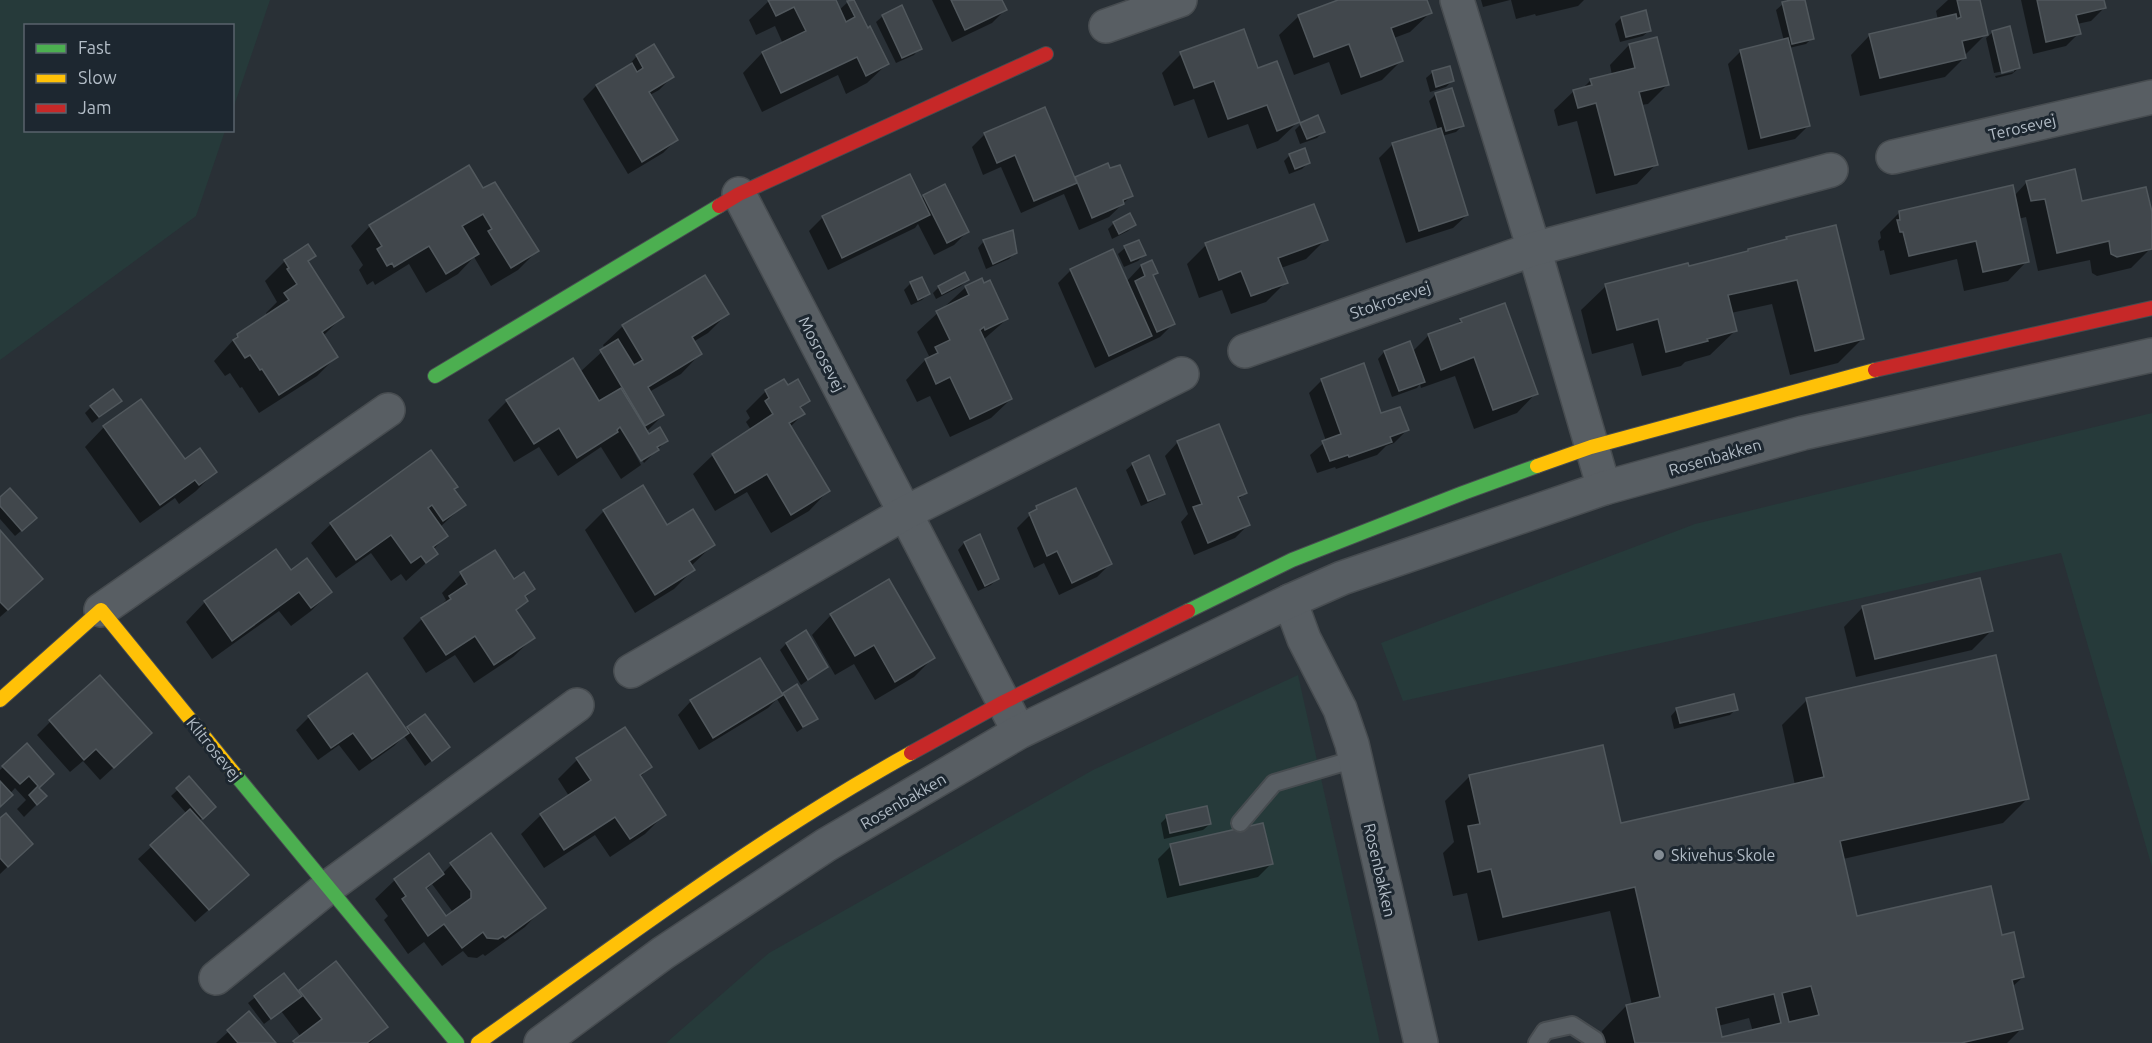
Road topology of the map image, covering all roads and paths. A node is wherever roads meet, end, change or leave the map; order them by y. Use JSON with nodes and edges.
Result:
{"nodes":[{"id":1,"x":1180,"y":0,"type":"edge"},
{"id":2,"x":1457,"y":0,"type":"edge"},
{"id":3,"x":1106,"y":26,"type":"dead end"},
{"id":4,"x":1046,"y":54,"type":"dead end"},
{"id":5,"x":2152,"y":97,"type":"edge"},
{"id":6,"x":1893,"y":158,"type":"dead end"},
{"id":7,"x":1831,"y":170,"type":"dead end"},
{"id":8,"x":739,"y":194,"type":"junction"},
{"id":9,"x":1534,"y":249,"type":"junction"},
{"id":10,"x":2152,"y":308,"type":"edge"},
{"id":11,"x":1245,"y":351,"type":"dead end"},
{"id":12,"x":2152,"y":355,"type":"edge"},
{"id":13,"x":1182,"y":374,"type":"dead end"},
{"id":14,"x":435,"y":376,"type":"dead end"},
{"id":15,"x":388,"y":410,"type":"dead end"},
{"id":16,"x":1591,"y":447,"type":"junction"},
{"id":17,"x":1604,"y":488,"type":"junction"},
{"id":18,"x":905,"y":513,"type":"junction"},
{"id":19,"x":1290,"y":601,"type":"junction"},
{"id":20,"x":101,"y":610,"type":"junction"},
{"id":21,"x":631,"y":671,"type":"dead end"},
{"id":22,"x":0,"y":700,"type":"edge"},
{"id":23,"x":1004,"y":702,"type":"junction"},
{"id":24,"x":577,"y":705,"type":"dead end"},
{"id":25,"x":1019,"y":732,"type":"junction"},
{"id":26,"x":1355,"y":759,"type":"junction"},
{"id":27,"x":1240,"y":823,"type":"dead end"},
{"id":28,"x":327,"y":888,"type":"junction"},
{"id":29,"x":216,"y":978,"type":"dead end"},
{"id":30,"x":457,"y":1043,"type":"edge"},
{"id":31,"x":478,"y":1043,"type":"edge"},
{"id":32,"x":541,"y":1043,"type":"edge"},
{"id":33,"x":1420,"y":1043,"type":"edge"},
{"id":34,"x":1537,"y":1043,"type":"edge"},
{"id":35,"x":1596,"y":1043,"type":"edge"}],
"edges":[{"from":1,"to":3,"type":"street"},
{"from":2,"to":9,"type":"street"},
{"from":4,"to":8,"type":"street"},
{"from":5,"to":6,"type":"street","name":"Terosevej"},
{"from":7,"to":9,"type":"street","name":"Stokrosevej"},
{"from":8,"to":14,"type":"street"},
{"from":8,"to":18,"type":"street","name":"Mosrosevej"},
{"from":9,"to":11,"type":"street","name":"Stokrosevej"},
{"from":9,"to":16,"type":"street"},
{"from":10,"to":16,"type":"street"},
{"from":12,"to":17,"type":"street","name":"Rosenbakken"},
{"from":13,"to":18,"type":"street"},
{"from":15,"to":20,"type":"street"},
{"from":16,"to":17,"type":"street"},
{"from":16,"to":23,"type":"street"},
{"from":17,"to":19,"type":"street","name":"Rosenbakken"},
{"from":18,"to":21,"type":"street"},
{"from":18,"to":23,"type":"street","name":"Mosrosevej"},
{"from":19,"to":25,"type":"street","name":"Rosenbakken"},
{"from":19,"to":26,"type":"street","name":"Rosenbakken"},
{"from":20,"to":22,"type":"street"},
{"from":20,"to":28,"type":"street","name":"Klitrosevej"},
{"from":23,"to":25,"type":"street","name":"Mosrosevej"},
{"from":23,"to":31,"type":"street"},
{"from":24,"to":28,"type":"street"},
{"from":25,"to":32,"type":"street","name":"Rosenbakken"},
{"from":26,"to":27,"type":"lane"},
{"from":26,"to":33,"type":"street","name":"Rosenbakken"},
{"from":28,"to":29,"type":"street"},
{"from":28,"to":30,"type":"street","name":"Klitrosevej"},
{"from":34,"to":35,"type":"lane"}]}
